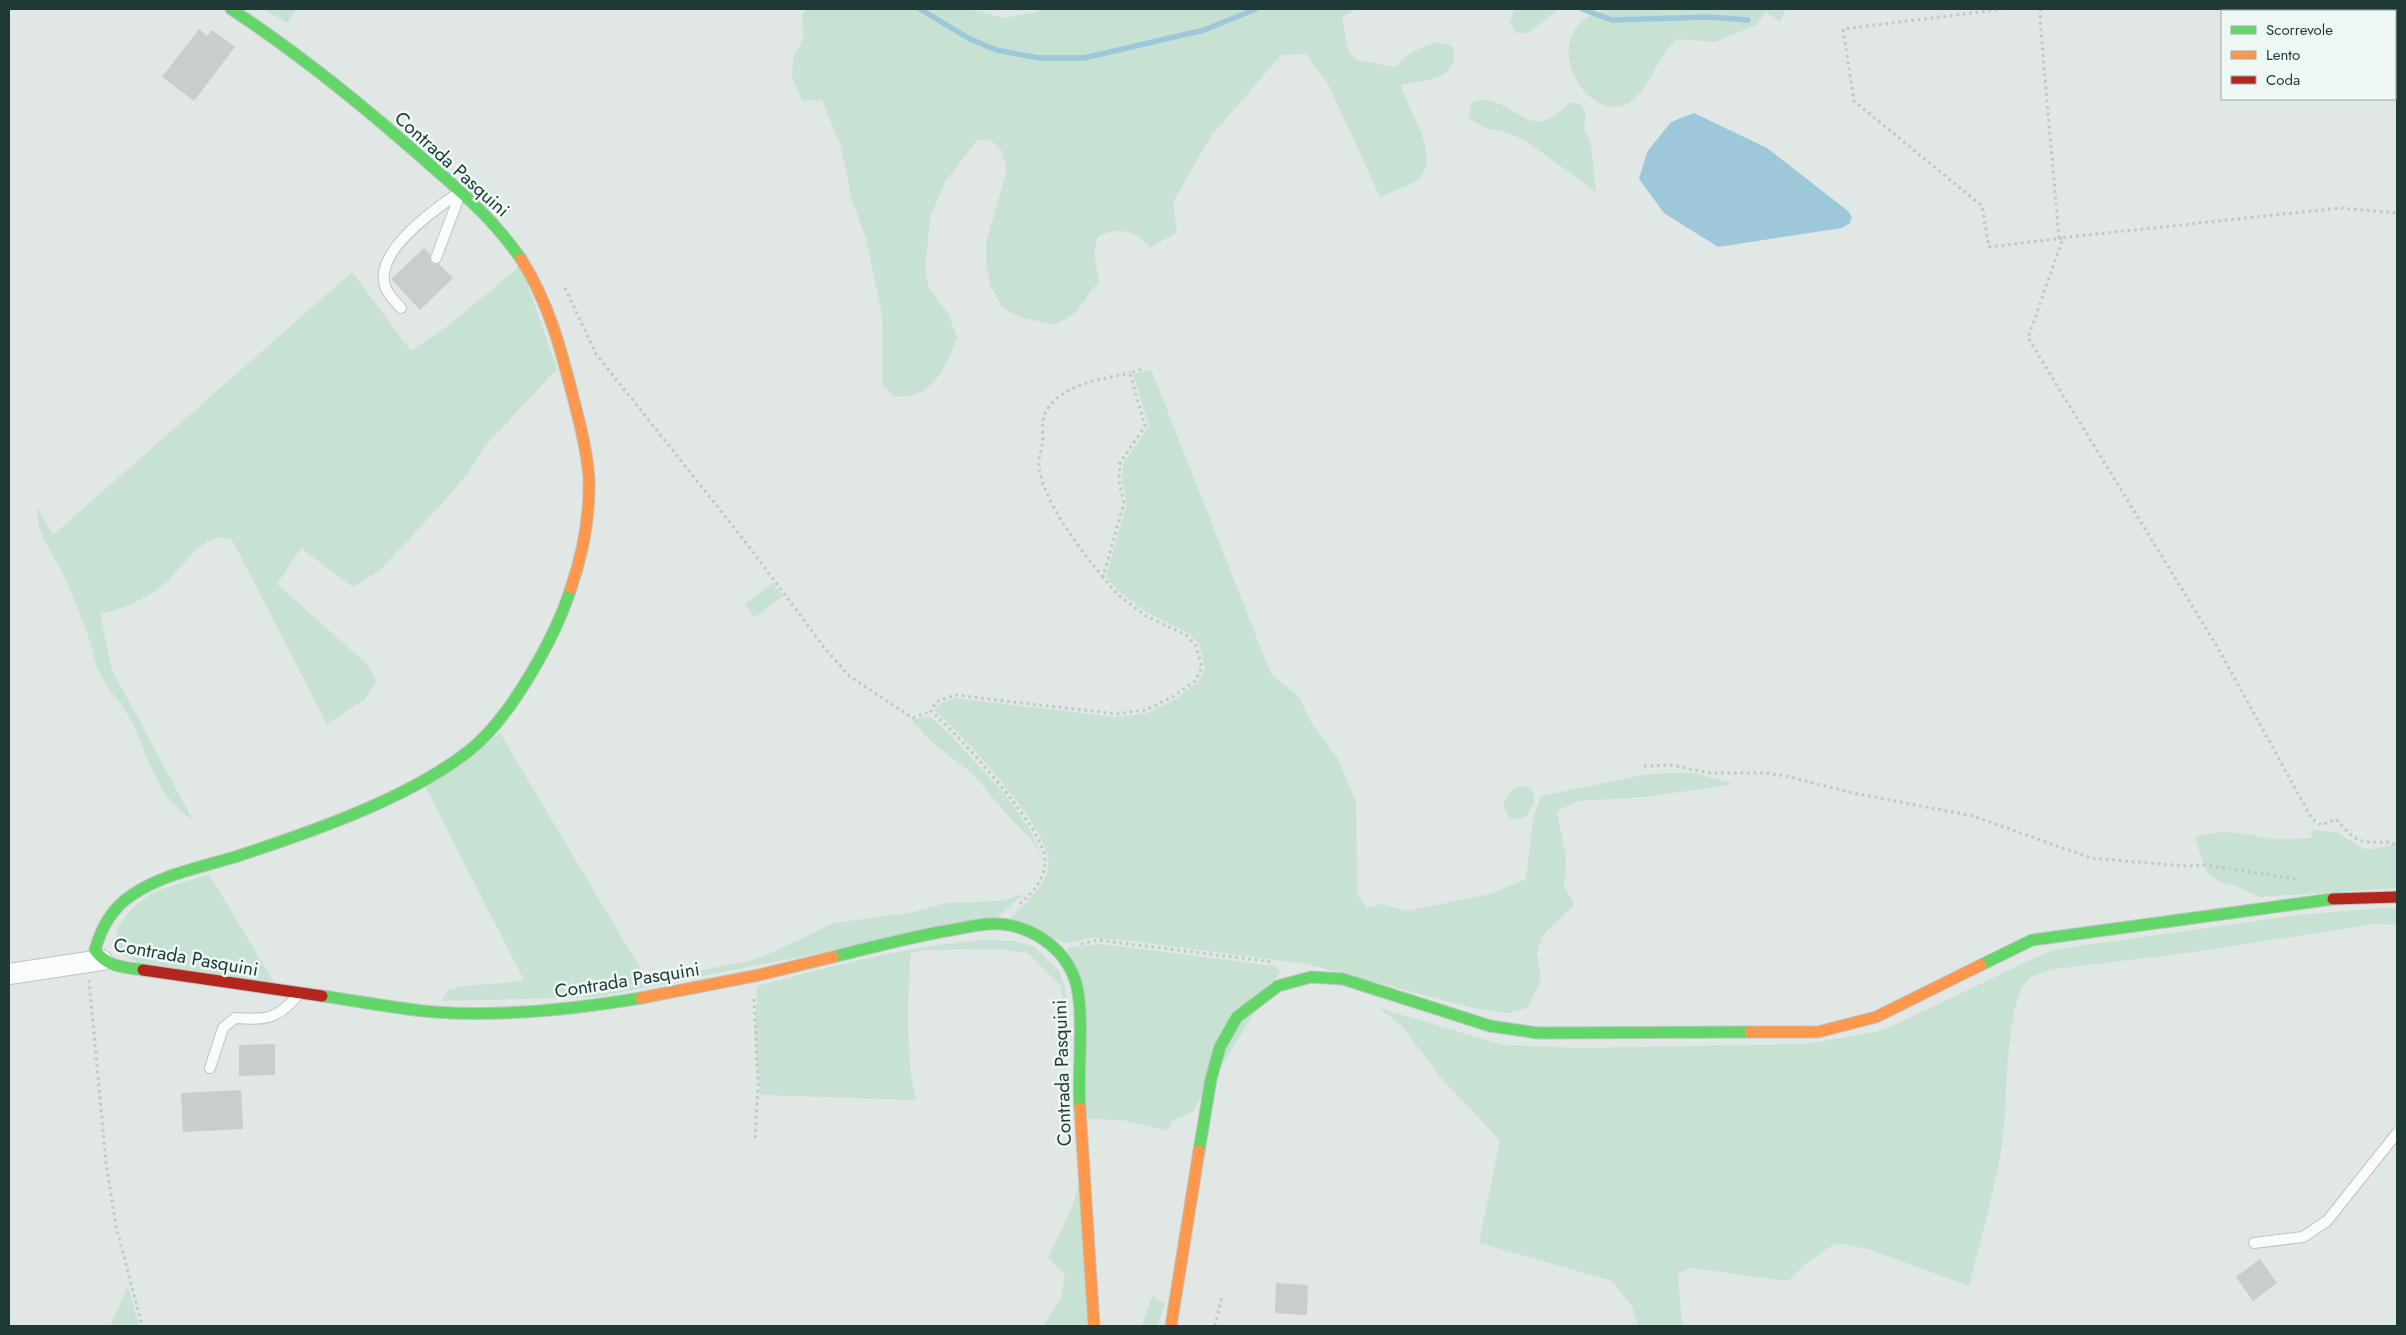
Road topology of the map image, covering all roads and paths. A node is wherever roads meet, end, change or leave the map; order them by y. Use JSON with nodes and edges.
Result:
{"nodes":[{"id":1,"x":231,"y":9,"type":"edge"},
{"id":2,"x":2004,"y":9,"type":"edge"},
{"id":3,"x":2041,"y":9,"type":"edge"},
{"id":4,"x":461,"y":192,"type":"junction"},
{"id":5,"x":2397,"y":214,"type":"edge"},
{"id":6,"x":2063,"y":238,"type":"junction"},
{"id":7,"x":436,"y":258,"type":"dead end"},
{"id":8,"x":562,"y":282,"type":"dead end"},
{"id":9,"x":401,"y":308,"type":"dead end"},
{"id":10,"x":1142,"y":369,"type":"dead end"},
{"id":11,"x":1130,"y":373,"type":"junction"},
{"id":12,"x":1103,"y":578,"type":"junction"},
{"id":13,"x":931,"y":711,"type":"junction"},
{"id":14,"x":1644,"y":766,"type":"dead end"},
{"id":15,"x":2397,"y":848,"type":"edge"},
{"id":16,"x":2397,"y":897,"type":"edge"},
{"id":17,"x":2322,"y":901,"type":"junction"},
{"id":18,"x":998,"y":925,"type":"junction"},
{"id":19,"x":1056,"y":950,"type":"junction"},
{"id":20,"x":95,"y":961,"type":"junction"},
{"id":21,"x":1278,"y":963,"type":"dead end"},
{"id":22,"x":9,"y":974,"type":"edge"},
{"id":23,"x":756,"y":976,"type":"junction"},
{"id":24,"x":299,"y":994,"type":"junction"},
{"id":25,"x":210,"y":1068,"type":"dead end"},
{"id":26,"x":2397,"y":1133,"type":"edge"},
{"id":27,"x":755,"y":1140,"type":"dead end"},
{"id":28,"x":2254,"y":1243,"type":"dead end"},
{"id":29,"x":1222,"y":1296,"type":"dead end"},
{"id":30,"x":142,"y":1326,"type":"edge"},
{"id":31,"x":1094,"y":1326,"type":"edge"},
{"id":32,"x":1171,"y":1326,"type":"edge"},
{"id":33,"x":1215,"y":1326,"type":"edge"}],
"edges":[{"from":1,"to":4,"type":"street","name":"Contrada Pasquini"},
{"from":2,"to":6,"type":"path"},
{"from":3,"to":6,"type":"path"},
{"from":4,"to":7,"type":"lane"},
{"from":4,"to":9,"type":"lane"},
{"from":4,"to":20,"type":"street","name":"Contrada Pasquini"},
{"from":5,"to":6,"type":"path"},
{"from":6,"to":15,"type":"path"},
{"from":8,"to":13,"type":"path"},
{"from":10,"to":11,"type":"path"},
{"from":11,"to":12,"type":"path"},
{"from":11,"to":12,"type":"path"},
{"from":12,"to":13,"type":"path"},
{"from":13,"to":18,"type":"path"},
{"from":14,"to":17,"type":"path"},
{"from":16,"to":17,"type":"street"},
{"from":17,"to":32,"type":"street"},
{"from":18,"to":19,"type":"street","name":"Contrada Pasquini"},
{"from":18,"to":23,"type":"street","name":"Contrada Pasquini"},
{"from":19,"to":21,"type":"path"},
{"from":19,"to":31,"type":"street","name":"Contrada Pasquini"},
{"from":20,"to":22,"type":"street"},
{"from":20,"to":24,"type":"street","name":"Contrada Pasquini"},
{"from":20,"to":30,"type":"path"},
{"from":23,"to":24,"type":"street","name":"Contrada Pasquini"},
{"from":23,"to":27,"type":"path"},
{"from":24,"to":25,"type":"lane"},
{"from":26,"to":28,"type":"lane"},
{"from":29,"to":33,"type":"path"}]}
